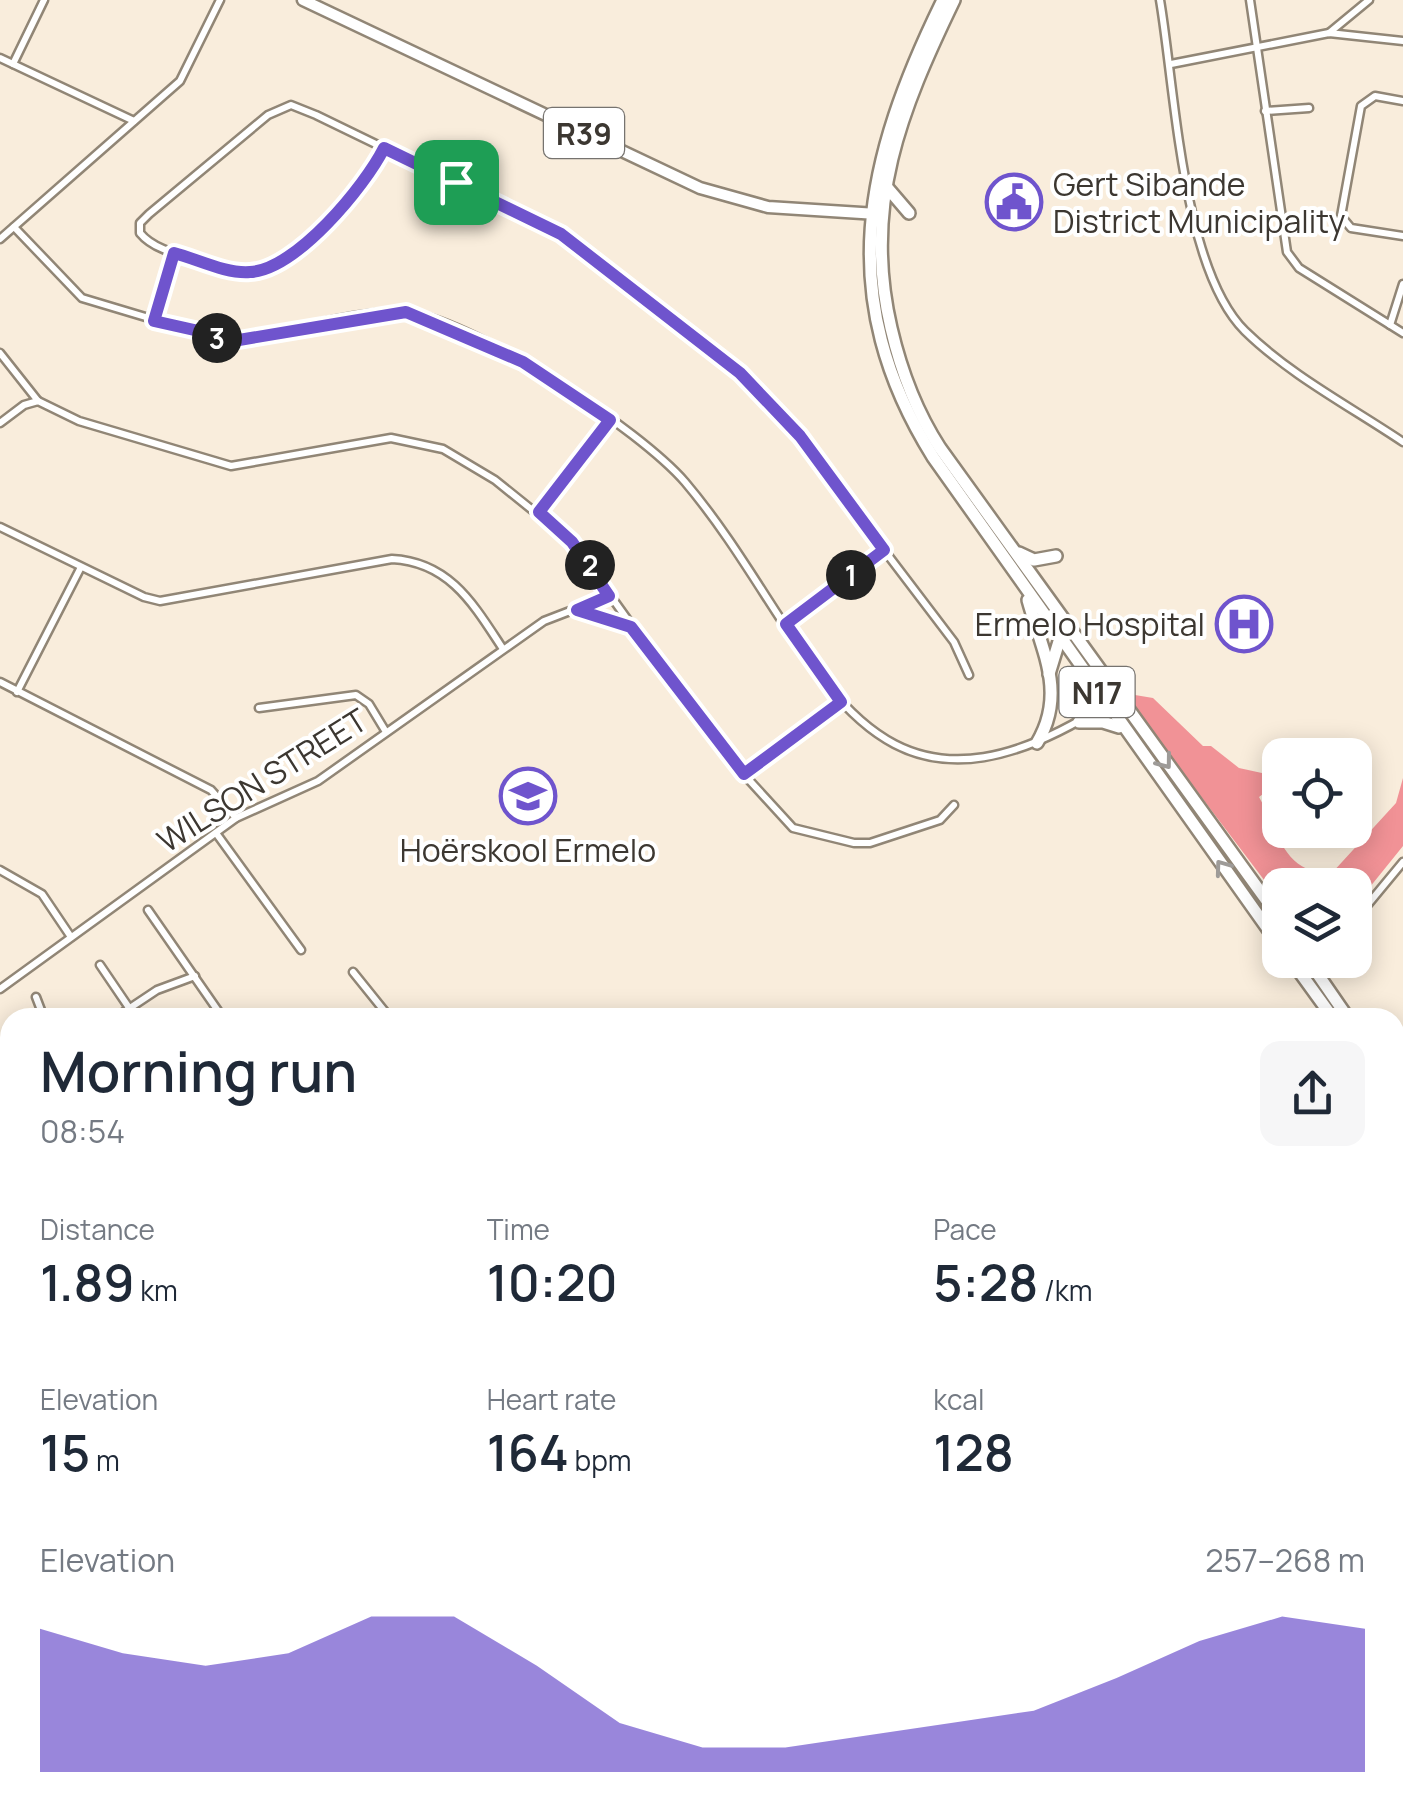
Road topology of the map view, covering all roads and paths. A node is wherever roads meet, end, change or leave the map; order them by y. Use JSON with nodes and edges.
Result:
{"nodes":[{"id":1,"x":44,"y":0,"type":"edge"},
{"id":2,"x":220,"y":0,"type":"edge"},
{"id":3,"x":303,"y":0,"type":"edge"},
{"id":4,"x":943,"y":0,"type":"edge"},
{"id":5,"x":954,"y":0,"type":"edge"},
{"id":6,"x":1160,"y":0,"type":"edge"},
{"id":7,"x":1250,"y":0,"type":"edge"},
{"id":8,"x":1369,"y":0,"type":"edge"},
{"id":9,"x":1329,"y":33,"type":"junction"},
{"id":10,"x":1403,"y":42,"type":"edge"},
{"id":11,"x":1257,"y":50,"type":"junction"},
{"id":12,"x":0,"y":58,"type":"edge"},
{"id":13,"x":12,"y":64,"type":"junction"},
{"id":14,"x":1170,"y":64,"type":"junction"},
{"id":15,"x":1403,"y":101,"type":"edge"},
{"id":16,"x":1309,"y":108,"type":"dead end"},
{"id":17,"x":1266,"y":111,"type":"junction"},
{"id":18,"x":134,"y":121,"type":"junction"},
{"id":19,"x":384,"y":148,"type":"junction"},
{"id":20,"x":885,"y":185,"type":"junction"},
{"id":21,"x":909,"y":212,"type":"dead end"},
{"id":22,"x":874,"y":214,"type":"junction"},
{"id":23,"x":14,"y":226,"type":"junction"},
{"id":24,"x":1403,"y":236,"type":"edge"},
{"id":25,"x":0,"y":238,"type":"edge"},
{"id":26,"x":174,"y":253,"type":"junction"},
{"id":27,"x":1403,"y":284,"type":"edge"},
{"id":28,"x":154,"y":321,"type":"junction"},
{"id":29,"x":1390,"y":325,"type":"junction"},
{"id":30,"x":1403,"y":333,"type":"edge"},
{"id":31,"x":0,"y":353,"type":"edge"},
{"id":32,"x":38,"y":401,"type":"junction"},
{"id":33,"x":610,"y":420,"type":"junction"},
{"id":34,"x":0,"y":423,"type":"edge"},
{"id":35,"x":1403,"y":442,"type":"edge"},
{"id":36,"x":539,"y":512,"type":"junction"},
{"id":37,"x":0,"y":527,"type":"edge"},
{"id":38,"x":884,"y":550,"type":"junction"},
{"id":39,"x":1016,"y":550,"type":"junction"},
{"id":40,"x":1056,"y":556,"type":"dead end"},
{"id":41,"x":81,"y":566,"type":"junction"},
{"id":42,"x":1026,"y":592,"type":"junction"},
{"id":43,"x":609,"y":596,"type":"junction"},
{"id":44,"x":577,"y":610,"type":"junction"},
{"id":45,"x":786,"y":624,"type":"junction"},
{"id":46,"x":631,"y":627,"type":"junction"},
{"id":47,"x":1060,"y":638,"type":"junction"},
{"id":48,"x":503,"y":649,"type":"junction"},
{"id":49,"x":1049,"y":674,"type":"junction"},
{"id":50,"x":969,"y":675,"type":"dead end"},
{"id":51,"x":0,"y":682,"type":"edge"},
{"id":52,"x":17,"y":692,"type":"junction"},
{"id":53,"x":1111,"y":701,"type":"junction"},
{"id":54,"x":841,"y":702,"type":"junction"},
{"id":55,"x":259,"y":708,"type":"dead end"},
{"id":56,"x":1079,"y":722,"type":"junction"},
{"id":57,"x":1122,"y":729,"type":"junction"},
{"id":58,"x":386,"y":732,"type":"junction"},
{"id":59,"x":1037,"y":743,"type":"junction"},
{"id":60,"x":744,"y":774,"type":"junction"},
{"id":61,"x":954,"y":804,"type":"dead end"},
{"id":62,"x":236,"y":818,"type":"junction"},
{"id":63,"x":216,"y":833,"type":"junction"},
{"id":64,"x":1403,"y":862,"type":"edge"},
{"id":65,"x":0,"y":870,"type":"edge"},
{"id":66,"x":1262,"y":896,"type":"edge"},
{"id":67,"x":1372,"y":899,"type":"edge"},
{"id":68,"x":148,"y":910,"type":"dead end"},
{"id":69,"x":1262,"y":921,"type":"edge"},
{"id":70,"x":71,"y":937,"type":"junction"},
{"id":71,"x":301,"y":950,"type":"dead end"},
{"id":72,"x":100,"y":964,"type":"dead end"},
{"id":73,"x":353,"y":972,"type":"dead end"},
{"id":74,"x":194,"y":976,"type":"junction"},
{"id":75,"x":1304,"y":978,"type":"edge"},
{"id":76,"x":1324,"y":978,"type":"edge"},
{"id":77,"x":0,"y":989,"type":"edge"},
{"id":78,"x":36,"y":997,"type":"dead end"},
{"id":79,"x":128,"y":1006,"type":"joint"},
{"id":80,"x":40,"y":1008,"type":"edge"},
{"id":81,"x":217,"y":1008,"type":"edge"},
{"id":82,"x":382,"y":1008,"type":"edge"},
{"id":83,"x":1326,"y":1008,"type":"edge"},
{"id":84,"x":1342,"y":1008,"type":"edge"}],
"edges":[{"from":1,"to":13,"type":"street"},
{"from":2,"to":18,"type":"street"},
{"from":3,"to":22,"type":"main road","number":"R39"},
{"from":4,"to":22,"type":"highway","number":"N17"},
{"from":5,"to":20,"type":"highway","number":"N17"},
{"from":6,"to":14,"type":"street"},
{"from":7,"to":11,"type":"street"},
{"from":8,"to":9,"type":"street"},
{"from":9,"to":10,"type":"street"},
{"from":9,"to":11,"type":"street"},
{"from":11,"to":14,"type":"street"},
{"from":11,"to":17,"type":"street"},
{"from":12,"to":13,"type":"street"},
{"from":13,"to":18,"type":"street"},
{"from":14,"to":35,"type":"street"},
{"from":15,"to":24,"type":"street"},
{"from":16,"to":17,"type":"street"},
{"from":17,"to":29,"type":"street"},
{"from":18,"to":23,"type":"street"},
{"from":19,"to":26,"type":"street"},
{"from":19,"to":26,"type":"street"},
{"from":19,"to":38,"type":"street"},
{"from":20,"to":21,"type":"highway"},
{"from":20,"to":22,"type":"highway","number":"N17"},
{"from":22,"to":39,"type":"highway","number":"N17"},
{"from":22,"to":42,"type":"highway","number":"N17"},
{"from":23,"to":25,"type":"street"},
{"from":23,"to":28,"type":"street"},
{"from":26,"to":28,"type":"street"},
{"from":27,"to":29,"type":"street"},
{"from":28,"to":33,"type":"street"},
{"from":29,"to":30,"type":"street"},
{"from":31,"to":32,"type":"street"},
{"from":32,"to":34,"type":"street"},
{"from":32,"to":36,"type":"street"},
{"from":33,"to":36,"type":"street"},
{"from":33,"to":45,"type":"street"},
{"from":36,"to":43,"type":"street"},
{"from":37,"to":41,"type":"street"},
{"from":38,"to":45,"type":"street"},
{"from":38,"to":50,"type":"street"},
{"from":39,"to":40,"type":"highway"},
{"from":39,"to":53,"type":"highway","number":"N17"},
{"from":41,"to":48,"type":"street"},
{"from":41,"to":52,"type":"street"},
{"from":42,"to":47,"type":"highway","number":"N17"},
{"from":42,"to":49,"type":"highway"},
{"from":43,"to":44,"type":"street","name":"WILSON STREET"},
{"from":43,"to":46,"type":"street"},
{"from":44,"to":46,"type":"street"},
{"from":44,"to":48,"type":"street","name":"WILSON STREET"},
{"from":45,"to":54,"type":"street"},
{"from":46,"to":60,"type":"street"},
{"from":47,"to":49,"type":"highway"},
{"from":47,"to":53,"type":"highway","number":"N17"},
{"from":48,"to":58,"type":"street","name":"WILSON STREET"},
{"from":49,"to":59,"type":"highway"},
{"from":51,"to":52,"type":"street"},
{"from":52,"to":62,"type":"street"},
{"from":53,"to":56,"type":"street"},
{"from":53,"to":57,"type":"highway","number":"N17"},
{"from":53,"to":66,"type":"highway","number":"N17","one_way":true},
{"from":54,"to":59,"type":"street"},
{"from":54,"to":60,"type":"street"},
{"from":55,"to":58,"type":"street"},
{"from":56,"to":57,"type":"highway"},
{"from":56,"to":59,"type":"street"},
{"from":69,"to":57,"type":"highway","number":"N17","one_way":true},
{"from":58,"to":62,"type":"street","name":"WILSON STREET"},
{"from":60,"to":61,"type":"street"},
{"from":62,"to":63,"type":"street","name":"WILSON STREET"},
{"from":63,"to":70,"type":"street","name":"WILSON STREET"},
{"from":63,"to":71,"type":"street"},
{"from":64,"to":67,"type":"street"},
{"from":65,"to":70,"type":"street"},
{"from":68,"to":74,"type":"street"},
{"from":70,"to":77,"type":"street","name":"WILSON STREET"},
{"from":72,"to":79,"type":"street"},
{"from":73,"to":82,"type":"street"},
{"from":74,"to":79,"type":"street"},
{"from":74,"to":81,"type":"street"},
{"from":75,"to":83,"type":"highway"},
{"from":76,"to":84,"type":"highway"},
{"from":78,"to":80,"type":"street"}]}
